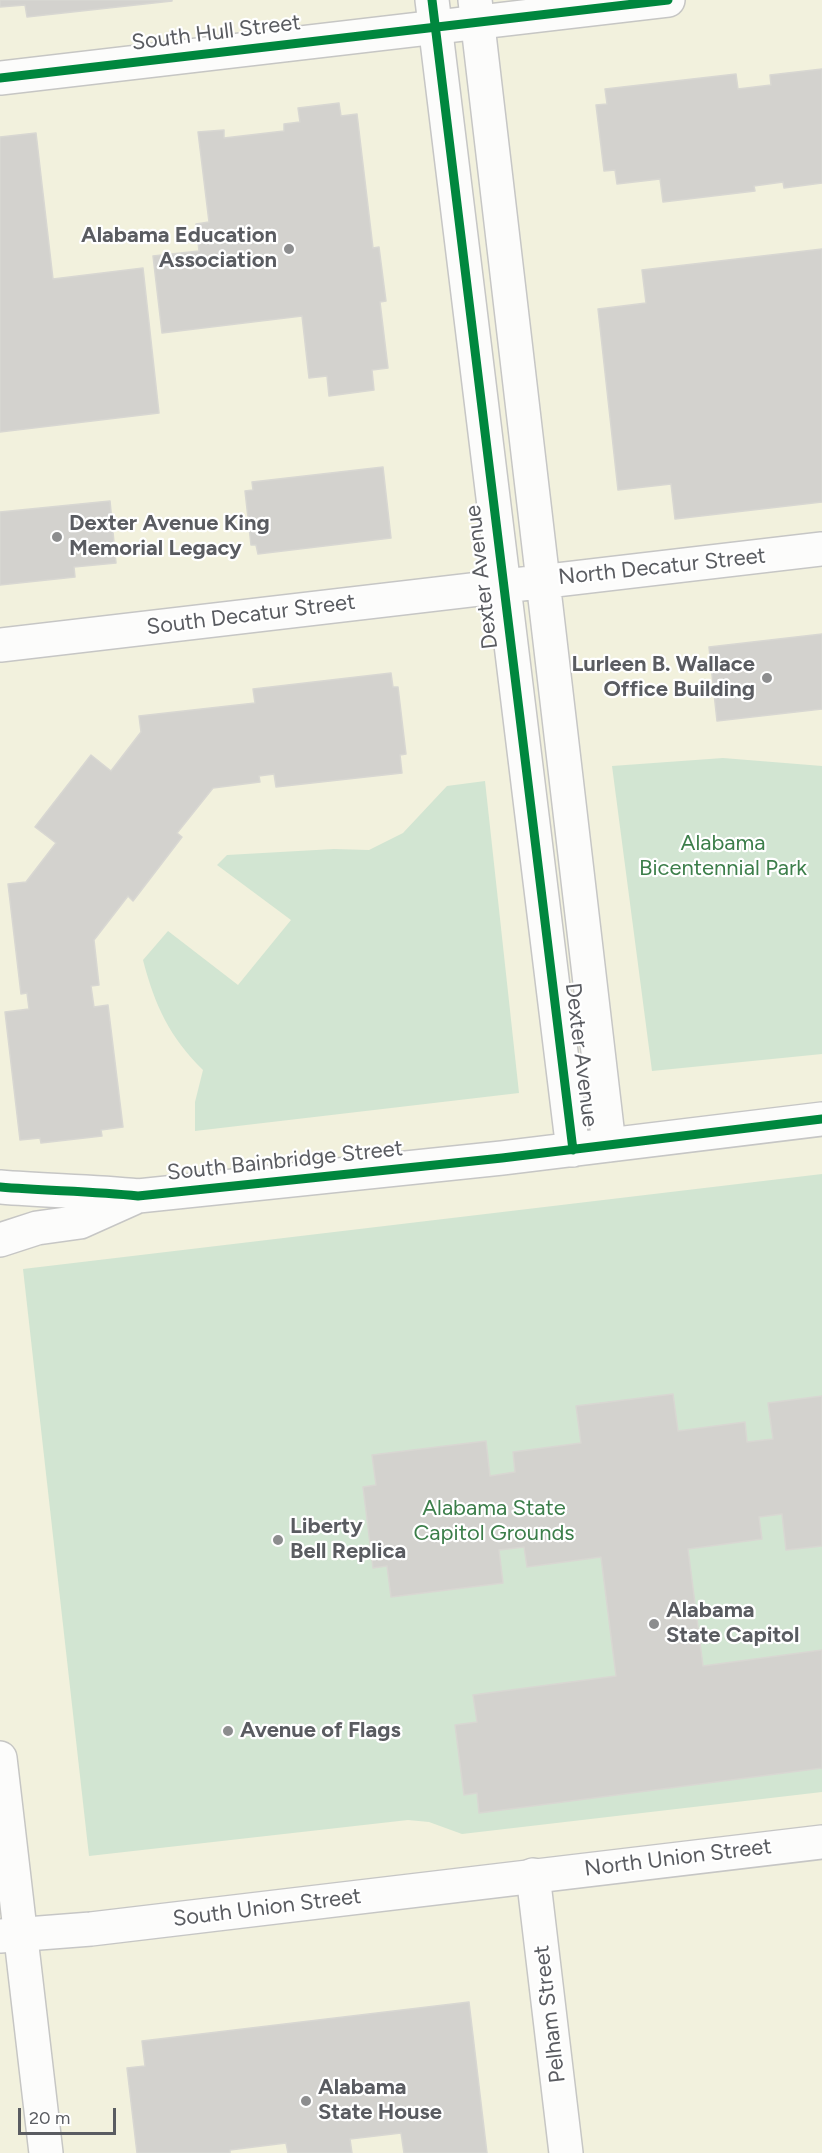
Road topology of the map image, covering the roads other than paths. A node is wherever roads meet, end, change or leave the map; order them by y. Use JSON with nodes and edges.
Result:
{"nodes":[{"id":1,"x":668,"y":0,"type":"edge"},
{"id":2,"x":476,"y":11,"type":"edge"},
{"id":3,"x":434,"y":14,"type":"edge"},
{"id":4,"x":0,"y":78,"type":"edge"},
{"id":5,"x":822,"y":549,"type":"edge"},
{"id":6,"x":542,"y":580,"type":"junction"},
{"id":7,"x":503,"y":584,"type":"junction"},
{"id":8,"x":0,"y":645,"type":"edge"},
{"id":9,"x":822,"y":1119,"type":"edge"},
{"id":10,"x":609,"y":1145,"type":"junction"},
{"id":11,"x":573,"y":1150,"type":"junction"},
{"id":12,"x":0,"y":1187,"type":"edge"},
{"id":13,"x":138,"y":1197,"type":"junction"},
{"id":14,"x":0,"y":1216,"type":"edge"},
{"id":15,"x":0,"y":1229,"type":"edge"},
{"id":16,"x":0,"y":1240,"type":"edge"},
{"id":17,"x":0,"y":1758,"type":"edge"},
{"id":18,"x":822,"y":1842,"type":"edge"},
{"id":19,"x":533,"y":1875,"type":"junction"},
{"id":20,"x":10,"y":1935,"type":"edge"},
{"id":21,"x":46,"y":2153,"type":"edge"},
{"id":22,"x":566,"y":2153,"type":"edge"}],
"edges":[{"from":1,"to":2,"type":"street","name":"South Hull Street"},
{"from":2,"to":3,"type":"street","name":"South Hull Street"},
{"from":2,"to":6,"type":"street","name":"Dexter Avenue"},
{"from":3,"to":4,"type":"street","name":"South Hull Street"},
{"from":3,"to":7,"type":"street","name":"Dexter Avenue"},
{"from":5,"to":6,"type":"street","name":"North Decatur Street"},
{"from":6,"to":7,"type":"street","name":"North Decatur Street"},
{"from":6,"to":10,"type":"street","name":"Dexter Avenue"},
{"from":7,"to":8,"type":"street","name":"South Decatur Street"},
{"from":7,"to":11,"type":"street","name":"Dexter Avenue"},
{"from":9,"to":10,"type":"street","name":"South Bainbridge Street"},
{"from":10,"to":11,"type":"street","name":"South Bainbridge Street"},
{"from":11,"to":13,"type":"street","name":"South Bainbridge Street"},
{"from":12,"to":13,"type":"street","name":"South Bainbridge Street"},
{"from":13,"to":16,"type":"street","name":"South Bainbridge Street"},
{"from":14,"to":15,"type":"street"},
{"from":17,"to":20,"type":"street"},
{"from":18,"to":19,"type":"street","name":"North Union Street"},
{"from":19,"to":20,"type":"street","name":"South Union Street"},
{"from":19,"to":22,"type":"street","name":"Pelham Street"},
{"from":20,"to":21,"type":"street"}]}
